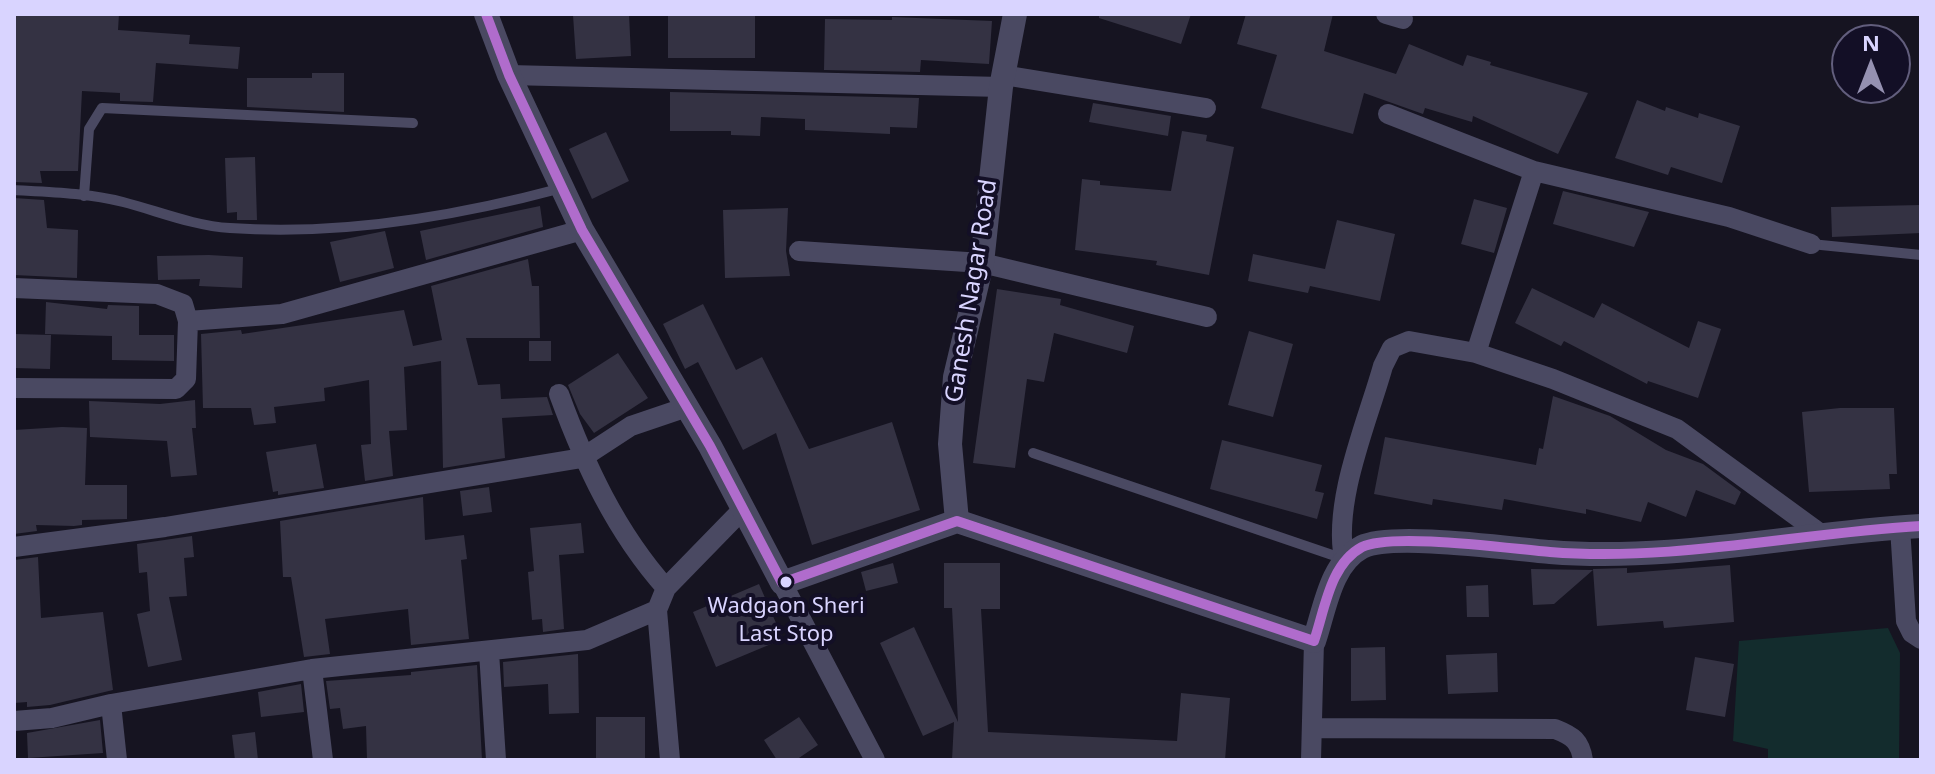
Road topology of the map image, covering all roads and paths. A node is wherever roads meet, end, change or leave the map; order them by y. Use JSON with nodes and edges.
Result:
{"nodes":[{"id":1,"x":486,"y":14,"type":"edge"},
{"id":2,"x":1015,"y":14,"type":"edge"},
{"id":3,"x":509,"y":75,"type":"junction"},
{"id":4,"x":1002,"y":81,"type":"junction"},
{"id":5,"x":1206,"y":108,"type":"dead end"},
{"id":6,"x":1388,"y":114,"type":"dead end"},
{"id":7,"x":413,"y":123,"type":"dead end"},
{"id":8,"x":1534,"y":171,"type":"junction"},
{"id":9,"x":562,"y":188,"type":"junction"},
{"id":10,"x":14,"y":190,"type":"edge"},
{"id":11,"x":84,"y":196,"type":"junction"},
{"id":12,"x":582,"y":230,"type":"junction"},
{"id":13,"x":1811,"y":244,"type":"joint"},
{"id":14,"x":799,"y":251,"type":"dead end"},
{"id":15,"x":1921,"y":255,"type":"edge"},
{"id":16,"x":982,"y":263,"type":"junction"},
{"id":17,"x":14,"y":288,"type":"edge"},
{"id":18,"x":1207,"y":317,"type":"dead end"},
{"id":19,"x":188,"y":321,"type":"junction"},
{"id":20,"x":1476,"y":353,"type":"junction"},
{"id":21,"x":14,"y":388,"type":"edge"},
{"id":22,"x":559,"y":394,"type":"dead end"},
{"id":23,"x":687,"y":407,"type":"junction"},
{"id":24,"x":1033,"y":453,"type":"dead end"},
{"id":25,"x":582,"y":458,"type":"junction"},
{"id":26,"x":743,"y":509,"type":"junction"},
{"id":27,"x":957,"y":521,"type":"junction"},
{"id":28,"x":1911,"y":527,"type":"edge"},
{"id":29,"x":1821,"y":534,"type":"junction"},
{"id":30,"x":14,"y":547,"type":"edge"},
{"id":31,"x":1344,"y":559,"type":"junction"},
{"id":32,"x":782,"y":583,"type":"junction"},
{"id":33,"x":666,"y":588,"type":"junction"},
{"id":34,"x":657,"y":610,"type":"junction"},
{"id":35,"x":1921,"y":639,"type":"edge"},
{"id":36,"x":1314,"y":641,"type":"junction"},
{"id":37,"x":489,"y":652,"type":"junction"},
{"id":38,"x":312,"y":669,"type":"junction"},
{"id":39,"x":111,"y":704,"type":"junction"},
{"id":40,"x":14,"y":721,"type":"edge"},
{"id":41,"x":1312,"y":728,"type":"junction"},
{"id":42,"x":117,"y":760,"type":"edge"},
{"id":43,"x":323,"y":760,"type":"edge"},
{"id":44,"x":496,"y":760,"type":"edge"},
{"id":45,"x":670,"y":760,"type":"edge"},
{"id":46,"x":875,"y":760,"type":"edge"},
{"id":47,"x":1311,"y":760,"type":"edge"},
{"id":48,"x":1583,"y":760,"type":"edge"}],
"edges":[{"from":1,"to":3,"type":"street"},
{"from":2,"to":4,"type":"street","name":"Ganesh Nagar Road"},
{"from":3,"to":4,"type":"street"},
{"from":3,"to":9,"type":"street"},
{"from":4,"to":5,"type":"street"},
{"from":4,"to":16,"type":"street","name":"Ganesh Nagar Road"},
{"from":6,"to":8,"type":"street"},
{"from":7,"to":11,"type":"lane"},
{"from":8,"to":13,"type":"street"},
{"from":8,"to":20,"type":"street"},
{"from":9,"to":11,"type":"lane"},
{"from":9,"to":12,"type":"street"},
{"from":10,"to":11,"type":"lane"},
{"from":12,"to":19,"type":"street"},
{"from":12,"to":23,"type":"street"},
{"from":13,"to":15,"type":"lane"},
{"from":14,"to":16,"type":"street"},
{"from":16,"to":18,"type":"street"},
{"from":16,"to":27,"type":"street","name":"Ganesh Nagar Road"},
{"from":17,"to":19,"type":"street"},
{"from":19,"to":21,"type":"street"},
{"from":20,"to":29,"type":"street"},
{"from":20,"to":31,"type":"street"},
{"from":22,"to":25,"type":"street"},
{"from":23,"to":25,"type":"street"},
{"from":23,"to":26,"type":"street"},
{"from":24,"to":31,"type":"lane"},
{"from":25,"to":30,"type":"street"},
{"from":25,"to":33,"type":"street"},
{"from":26,"to":32,"type":"street"},
{"from":26,"to":33,"type":"street"},
{"from":27,"to":32,"type":"street"},
{"from":27,"to":36,"type":"street"},
{"from":28,"to":29,"type":"street"},
{"from":28,"to":35,"type":"street"},
{"from":29,"to":31,"type":"street"},
{"from":31,"to":36,"type":"street"},
{"from":32,"to":46,"type":"street"},
{"from":33,"to":34,"type":"street"},
{"from":34,"to":37,"type":"street"},
{"from":34,"to":45,"type":"street"},
{"from":36,"to":41,"type":"street"},
{"from":37,"to":38,"type":"street"},
{"from":37,"to":44,"type":"street"},
{"from":38,"to":39,"type":"street"},
{"from":38,"to":43,"type":"street"},
{"from":39,"to":40,"type":"street"},
{"from":39,"to":42,"type":"street"},
{"from":41,"to":47,"type":"street"},
{"from":41,"to":48,"type":"street"}]}
